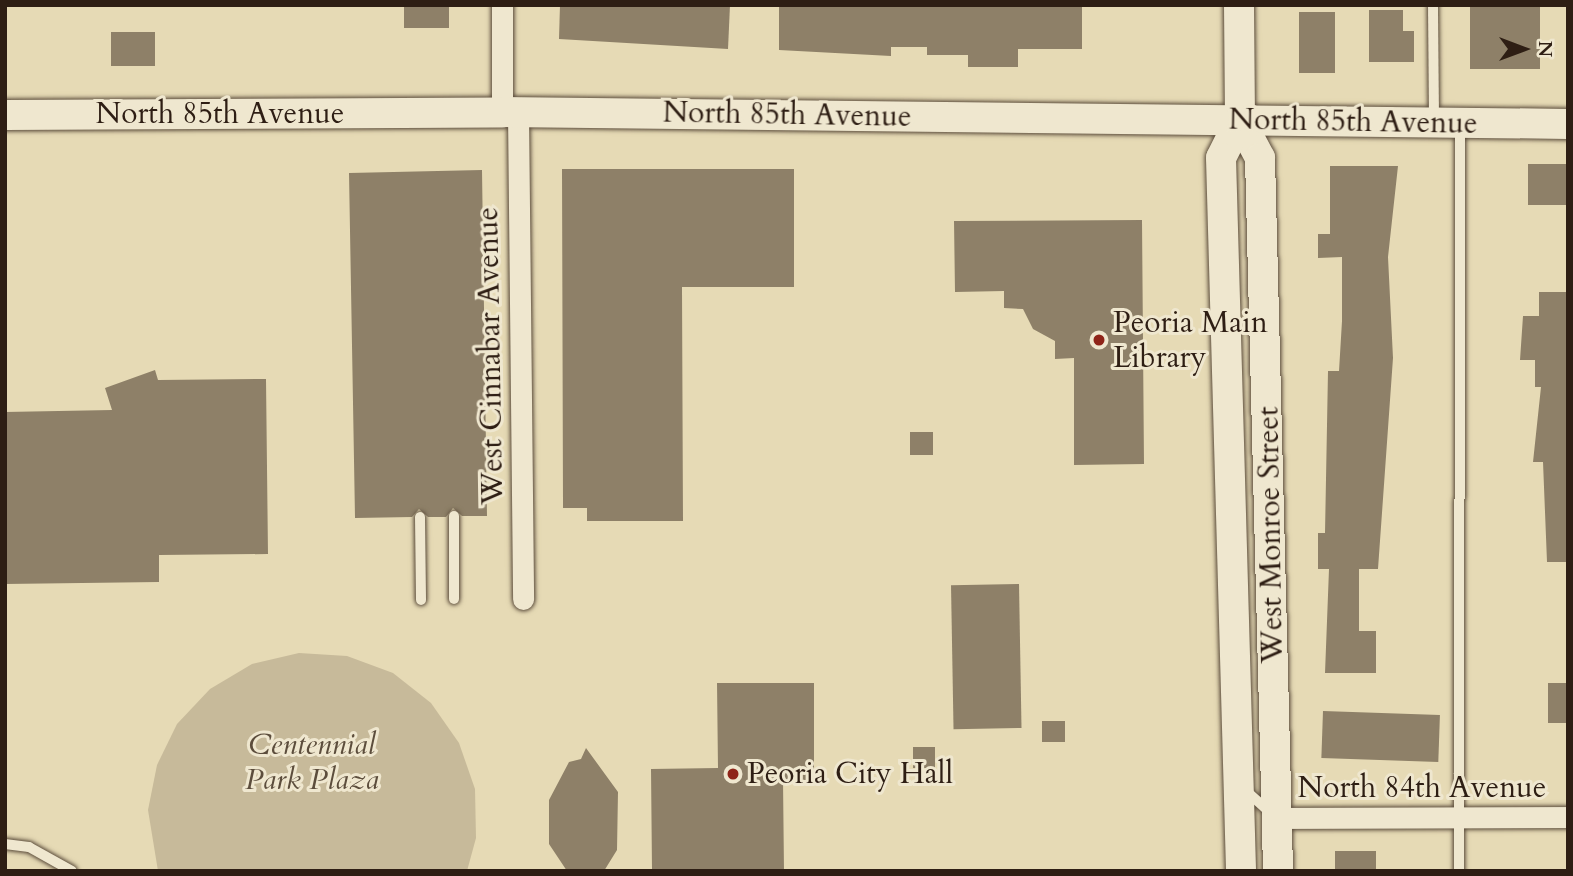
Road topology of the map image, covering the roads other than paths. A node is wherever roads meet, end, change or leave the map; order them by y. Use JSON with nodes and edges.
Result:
{"nodes":[{"id":1,"x":502,"y":5,"type":"edge"},
{"id":2,"x":1239,"y":5,"type":"edge"},
{"id":3,"x":1433,"y":5,"type":"edge"},
{"id":4,"x":510,"y":112,"type":"junction"},
{"id":5,"x":5,"y":115,"type":"edge"},
{"id":6,"x":1240,"y":120,"type":"junction"},
{"id":7,"x":1447,"y":123,"type":"junction"},
{"id":8,"x":1568,"y":124,"type":"edge"},
{"id":9,"x":1267,"y":366,"type":"junction"},
{"id":10,"x":1227,"y":367,"type":"junction"},
{"id":11,"x":454,"y":516,"type":"dead end"},
{"id":12,"x":421,"y":517,"type":"dead end"},
{"id":13,"x":1272,"y":570,"type":"junction"},
{"id":14,"x":1233,"y":573,"type":"junction"},
{"id":15,"x":454,"y":599,"type":"dead end"},
{"id":16,"x":523,"y":599,"type":"dead end"},
{"id":17,"x":421,"y":600,"type":"dead end"},
{"id":18,"x":1239,"y":784,"type":"junction"},
{"id":19,"x":1459,"y":817,"type":"junction"},
{"id":20,"x":1568,"y":817,"type":"edge"},
{"id":21,"x":1277,"y":818,"type":"junction"},
{"id":22,"x":5,"y":844,"type":"edge"},
{"id":23,"x":1241,"y":859,"type":"edge"},
{"id":24,"x":68,"y":870,"type":"edge"},
{"id":25,"x":1278,"y":871,"type":"edge"},
{"id":26,"x":1459,"y":871,"type":"edge"}],
"edges":[{"from":1,"to":4,"type":"street","name":"West Cinnabar Avenue"},
{"from":2,"to":6,"type":"street","name":"West Monroe Street"},
{"from":3,"to":7,"type":"lane"},
{"from":4,"to":5,"type":"street","name":"North 85th Avenue"},
{"from":4,"to":6,"type":"street","name":"North 85th Avenue"},
{"from":4,"to":16,"type":"street","name":"West Cinnabar Avenue"},
{"from":6,"to":7,"type":"street","name":"North 85th Avenue"},
{"from":6,"to":9,"type":"street","name":"West Monroe Street"},
{"from":6,"to":10,"type":"street","name":"West Monroe Street"},
{"from":7,"to":8,"type":"street","name":"North 85th Avenue"},
{"from":7,"to":19,"type":"lane"},
{"from":9,"to":10,"type":"street"},
{"from":9,"to":13,"type":"street","name":"West Monroe Street"},
{"from":10,"to":14,"type":"street","name":"West Monroe Street"},
{"from":11,"to":15,"type":"lane"},
{"from":12,"to":17,"type":"lane"},
{"from":13,"to":14,"type":"street"},
{"from":13,"to":21,"type":"street","name":"West Monroe Street"},
{"from":14,"to":18,"type":"street","name":"West Monroe Street"},
{"from":18,"to":21,"type":"lane"},
{"from":18,"to":23,"type":"street","name":"West Monroe Street"},
{"from":19,"to":20,"type":"street","name":"North 84th Avenue"},
{"from":19,"to":21,"type":"street","name":"North 84th Avenue"},
{"from":19,"to":26,"type":"lane"},
{"from":21,"to":23,"type":"lane"},
{"from":21,"to":25,"type":"street","name":"West Monroe Street"},
{"from":22,"to":24,"type":"lane"}]}
